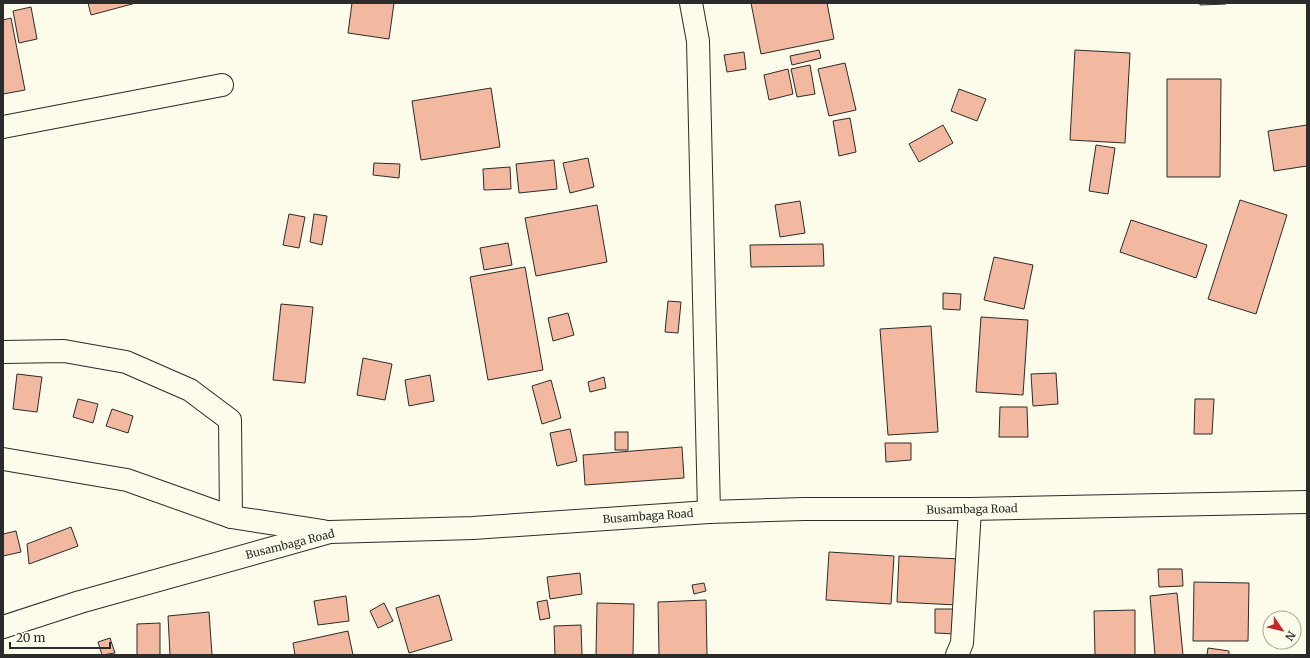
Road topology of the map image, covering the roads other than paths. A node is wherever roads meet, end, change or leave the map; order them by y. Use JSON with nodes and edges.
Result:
{"nodes":[{"id":1,"x":691,"y":3,"type":"edge"},
{"id":2,"x":222,"y":85,"type":"dead end"},
{"id":3,"x":3,"y":127,"type":"edge"},
{"id":4,"x":3,"y":352,"type":"edge"},
{"id":5,"x":3,"y":459,"type":"edge"},
{"id":6,"x":1307,"y":502,"type":"edge"},
{"id":7,"x":970,"y":509,"type":"junction"},
{"id":8,"x":709,"y":512,"type":"junction"},
{"id":9,"x":231,"y":517,"type":"junction"},
{"id":10,"x":330,"y":532,"type":"junction"},
{"id":11,"x":3,"y":627,"type":"edge"},
{"id":12,"x":957,"y":655,"type":"edge"}],
"edges":[{"from":1,"to":8,"type":"street"},
{"from":2,"to":3,"type":"street"},
{"from":4,"to":9,"type":"street"},
{"from":5,"to":9,"type":"street"},
{"from":6,"to":7,"type":"street","name":"Busambaga Road"},
{"from":7,"to":8,"type":"street","name":"Busambaga Road"},
{"from":7,"to":12,"type":"street"},
{"from":8,"to":10,"type":"street","name":"Busambaga Road"},
{"from":9,"to":10,"type":"street"},
{"from":10,"to":11,"type":"street","name":"Busambaga Road"}]}
